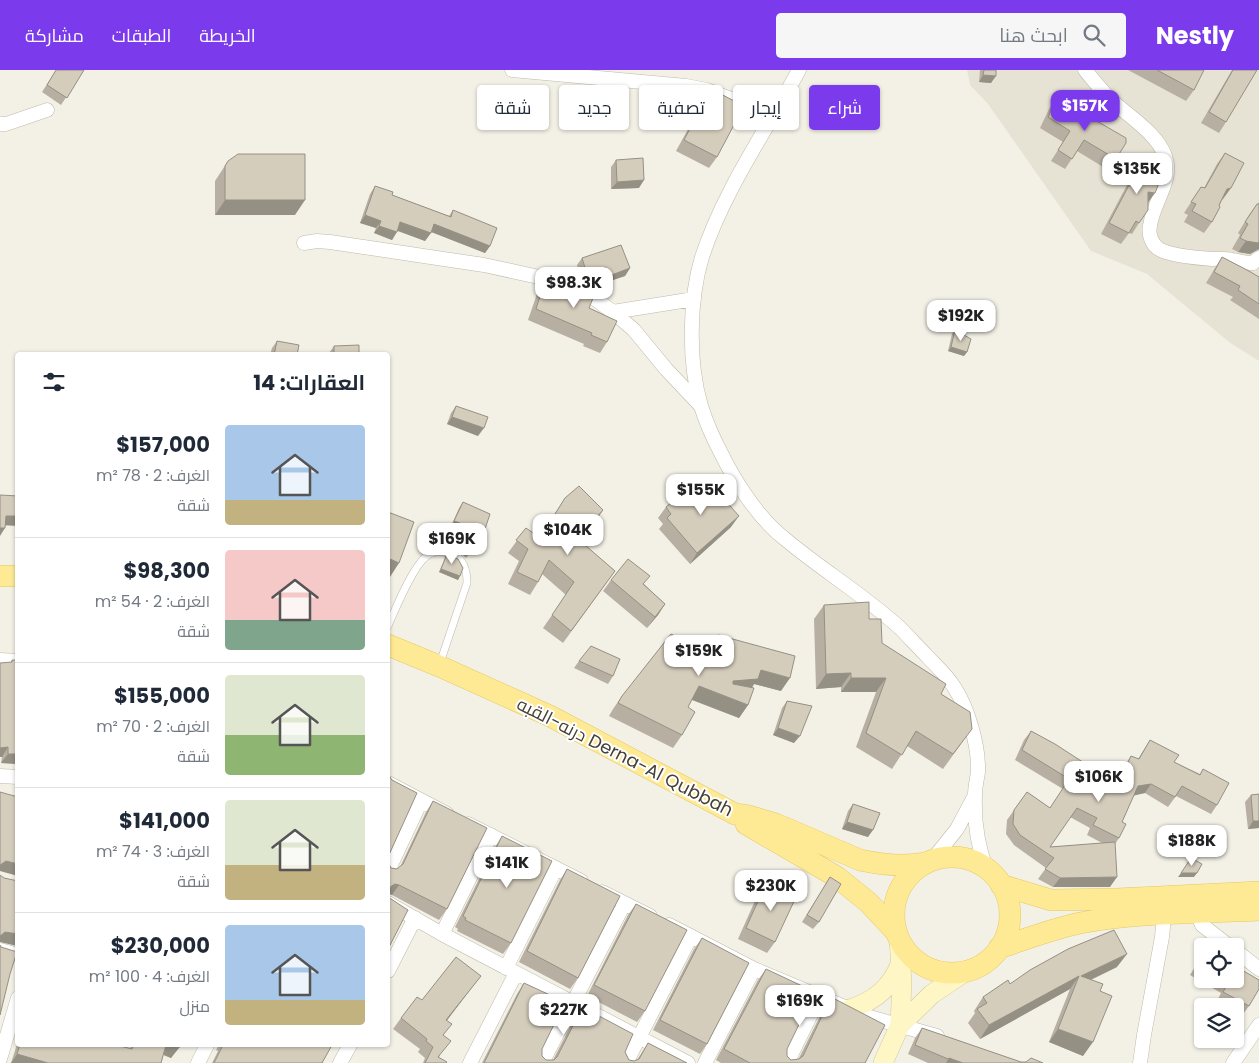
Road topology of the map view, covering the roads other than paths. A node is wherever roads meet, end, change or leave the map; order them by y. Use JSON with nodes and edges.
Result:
{"nodes":[{"id":1,"x":512,"y":70,"type":"edge"},
{"id":2,"x":799,"y":70,"type":"edge"},
{"id":3,"x":1085,"y":70,"type":"edge"},
{"id":4,"x":791,"y":85,"type":"edge"},
{"id":5,"x":733,"y":100,"type":"edge"},
{"id":6,"x":47,"y":110,"type":"dead end"},
{"id":7,"x":0,"y":124,"type":"edge"},
{"id":8,"x":765,"y":130,"type":"edge"},
{"id":9,"x":304,"y":243,"type":"dead end"},
{"id":10,"x":1259,"y":258,"type":"edge"},
{"id":11,"x":694,"y":299,"type":"junction"},
{"id":12,"x":613,"y":312,"type":"junction"},
{"id":13,"x":700,"y":405,"type":"junction"},
{"id":14,"x":0,"y":576,"type":"edge"},
{"id":15,"x":15,"y":576,"type":"edge"},
{"id":16,"x":390,"y":622,"type":"edge"},
{"id":17,"x":390,"y":646,"type":"edge"},
{"id":18,"x":0,"y":660,"type":"edge"},
{"id":19,"x":15,"y":661,"type":"edge"},
{"id":20,"x":439,"y":666,"type":"junction"},
{"id":21,"x":0,"y":776,"type":"edge"},
{"id":22,"x":15,"y":777,"type":"edge"},
{"id":23,"x":390,"y":784,"type":"edge"},
{"id":24,"x":975,"y":794,"type":"junction"},
{"id":25,"x":421,"y":801,"type":"junction"},
{"id":26,"x":735,"y":814,"type":"junction"},
{"id":27,"x":491,"y":835,"type":"junction"},
{"id":28,"x":929,"y":861,"type":"junction"},
{"id":29,"x":390,"y":868,"type":"edge"},
{"id":30,"x":556,"y":868,"type":"junction"},
{"id":31,"x":986,"y":868,"type":"junction"},
{"id":32,"x":1001,"y":884,"type":"junction"},
{"id":33,"x":1259,"y":892,"type":"edge"},
{"id":34,"x":390,"y":904,"type":"edge"},
{"id":35,"x":624,"y":904,"type":"junction"},
{"id":36,"x":1165,"y":905,"type":"junction"},
{"id":37,"x":1259,"y":910,"type":"edge"},
{"id":38,"x":1197,"y":913,"type":"junction"},
{"id":39,"x":415,"y":918,"type":"junction"},
{"id":40,"x":442,"y":934,"type":"junction"},
{"id":41,"x":691,"y":936,"type":"junction"},
{"id":42,"x":898,"y":936,"type":"junction"},
{"id":43,"x":1217,"y":938,"type":"edge"},
{"id":44,"x":999,"y":948,"type":"junction"},
{"id":45,"x":0,"y":950,"type":"edge"},
{"id":46,"x":15,"y":954,"type":"edge"},
{"id":47,"x":1244,"y":957,"type":"edge"},
{"id":48,"x":902,"y":960,"type":"junction"},
{"id":49,"x":390,"y":967,"type":"edge"},
{"id":50,"x":754,"y":968,"type":"junction"},
{"id":51,"x":1259,"y":969,"type":"edge"},
{"id":52,"x":511,"y":970,"type":"junction"},
{"id":53,"x":968,"y":970,"type":"junction"},
{"id":54,"x":820,"y":996,"type":"junction"},
{"id":55,"x":573,"y":1003,"type":"junction"},
{"id":56,"x":15,"y":1005,"type":"edge"},
{"id":57,"x":850,"y":1009,"type":"junction"},
{"id":58,"x":900,"y":1025,"type":"junction"},
{"id":59,"x":1259,"y":1025,"type":"edge"},
{"id":60,"x":4,"y":1029,"type":"edge"},
{"id":61,"x":639,"y":1037,"type":"junction"},
{"id":62,"x":945,"y":1039,"type":"edge"},
{"id":63,"x":206,"y":1047,"type":"edge"},
{"id":64,"x":349,"y":1047,"type":"edge"},
{"id":65,"x":0,"y":1059,"type":"edge"},
{"id":66,"x":198,"y":1063,"type":"edge"},
{"id":67,"x":342,"y":1063,"type":"edge"},
{"id":68,"x":470,"y":1063,"type":"edge"},
{"id":69,"x":542,"y":1063,"type":"edge"},
{"id":70,"x":626,"y":1063,"type":"edge"},
{"id":71,"x":688,"y":1063,"type":"edge"},
{"id":72,"x":705,"y":1063,"type":"edge"},
{"id":73,"x":786,"y":1063,"type":"edge"},
{"id":74,"x":883,"y":1063,"type":"edge"},
{"id":75,"x":1140,"y":1063,"type":"edge"},
{"id":76,"x":1233,"y":1063,"type":"edge"}],
"edges":[{"from":1,"to":5,"type":"street"},
{"from":2,"to":4,"type":"street"},
{"from":3,"to":10,"type":"street"},
{"from":6,"to":7,"type":"street"},
{"from":8,"to":11,"type":"street"},
{"from":9,"to":12,"type":"street"},
{"from":11,"to":12,"type":"street"},
{"from":11,"to":13,"type":"street"},
{"from":12,"to":13,"type":"street"},
{"from":13,"to":24,"type":"street"},
{"from":14,"to":15,"type":"main road"},
{"from":16,"to":20,"type":"lane"},
{"from":17,"to":20,"type":"main road","name":"درنه-القبه Derna-Al Qubbah"},
{"from":18,"to":19,"type":"street"},
{"from":20,"to":26,"type":"main road","name":"درنه-القبه Derna-Al Qubbah"},
{"from":21,"to":22,"type":"street"},
{"from":23,"to":25,"type":"street"},
{"from":24,"to":28,"type":"street"},
{"from":24,"to":31,"type":"street"},
{"from":25,"to":27,"type":"street"},
{"from":25,"to":29,"type":"street"},
{"from":26,"to":28,"type":"main road","name":"درنه-القبه Derna-Al Qubbah"},
{"from":26,"to":42,"type":"main road"},
{"from":27,"to":30,"type":"street"},
{"from":27,"to":40,"type":"street"},
{"from":28,"to":31,"type":"main road"},
{"from":28,"to":42,"type":"main road"},
{"from":30,"to":35,"type":"street"},
{"from":30,"to":52,"type":"street"},
{"from":31,"to":32,"type":"main road"},
{"from":32,"to":36,"type":"main road"},
{"from":32,"to":44,"type":"main road"},
{"from":33,"to":36,"type":"main road"},
{"from":34,"to":39,"type":"street"},
{"from":35,"to":41,"type":"street"},
{"from":35,"to":55,"type":"street"},
{"from":36,"to":38,"type":"main road"},
{"from":36,"to":44,"type":"main road"},
{"from":36,"to":75,"type":"street"},
{"from":37,"to":38,"type":"main road"},
{"from":38,"to":43,"type":"street"},
{"from":39,"to":40,"type":"street"},
{"from":39,"to":49,"type":"street"},
{"from":40,"to":52,"type":"street"},
{"from":41,"to":50,"type":"street"},
{"from":41,"to":61,"type":"street"},
{"from":42,"to":48,"type":"main road"},
{"from":42,"to":53,"type":"main road"},
{"from":44,"to":53,"type":"main road"},
{"from":45,"to":46,"type":"street"},
{"from":47,"to":51,"type":"street"},
{"from":48,"to":57,"type":"main road"},
{"from":48,"to":58,"type":"main road"},
{"from":50,"to":54,"type":"street"},
{"from":50,"to":72,"type":"street"},
{"from":52,"to":55,"type":"street"},
{"from":52,"to":68,"type":"street"},
{"from":53,"to":58,"type":"main road"},
{"from":54,"to":57,"type":"street"},
{"from":54,"to":73,"type":"street"},
{"from":55,"to":61,"type":"street"},
{"from":55,"to":69,"type":"street"},
{"from":56,"to":60,"type":"street"},
{"from":57,"to":58,"type":"street"},
{"from":58,"to":62,"type":"street"},
{"from":58,"to":74,"type":"main road"},
{"from":59,"to":76,"type":"street"},
{"from":60,"to":65,"type":"street"},
{"from":61,"to":70,"type":"street"},
{"from":61,"to":71,"type":"street"},
{"from":63,"to":66,"type":"street"},
{"from":64,"to":67,"type":"street"}]}
